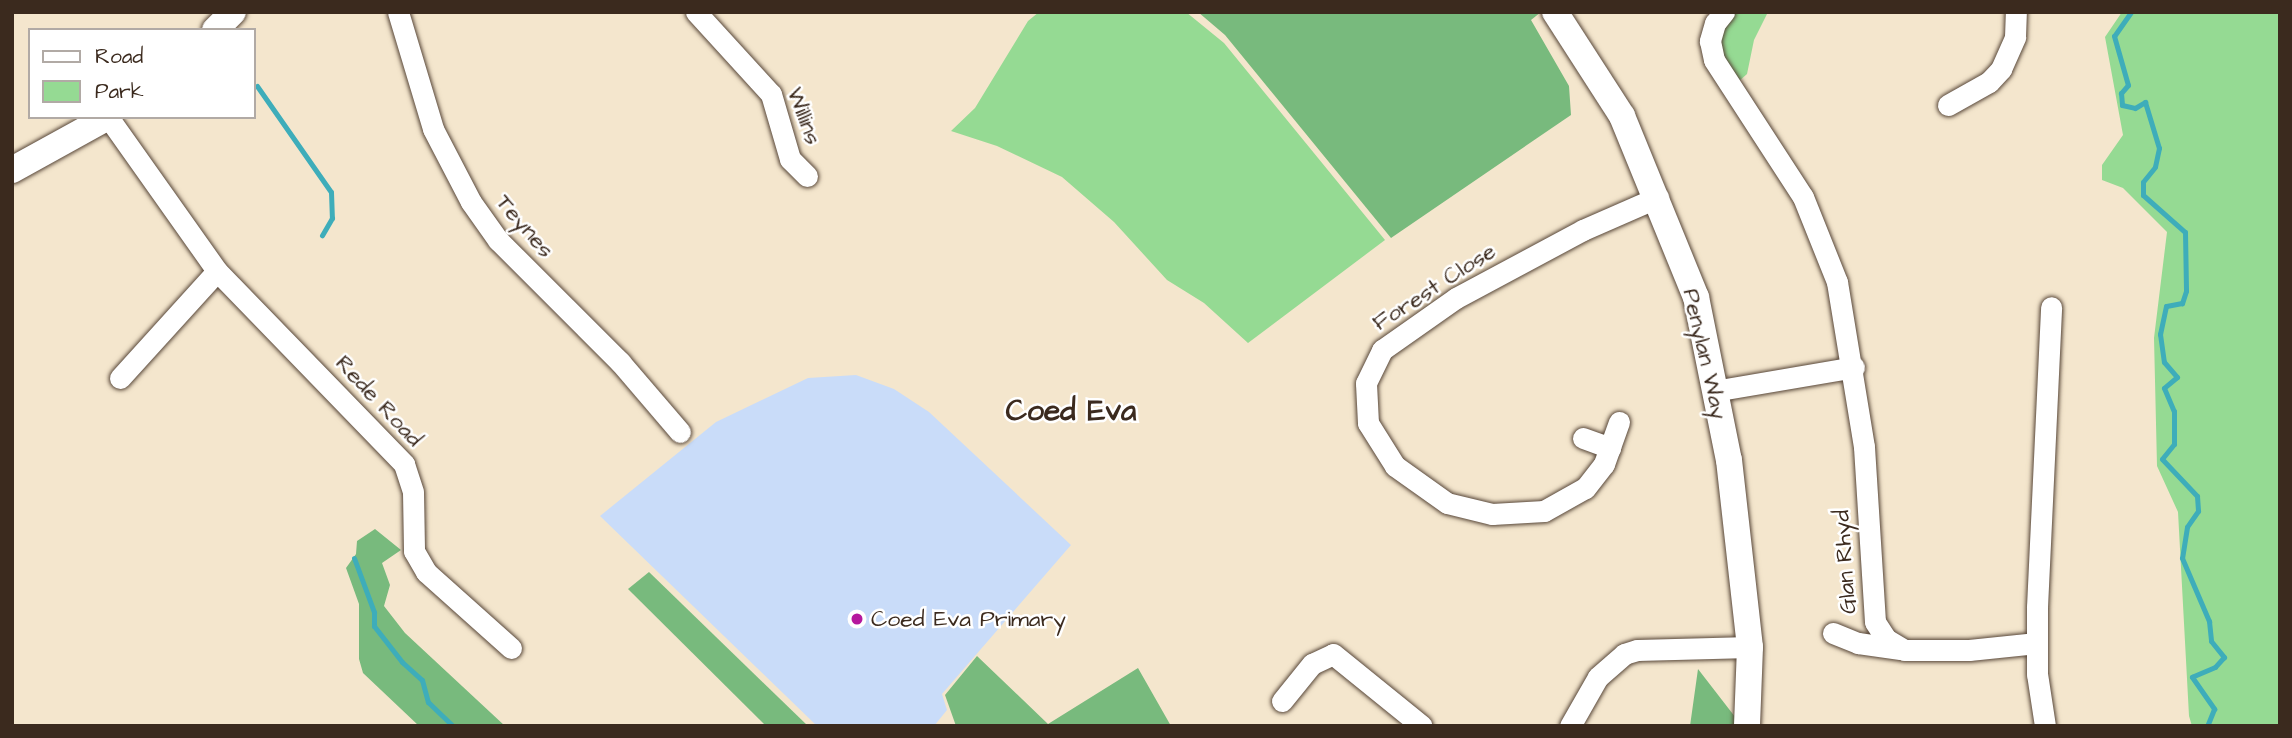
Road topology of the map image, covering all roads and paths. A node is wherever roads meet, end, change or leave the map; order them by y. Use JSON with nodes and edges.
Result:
{"nodes":[{"id":1,"x":233,"y":12,"type":"edge"},
{"id":2,"x":398,"y":12,"type":"edge"},
{"id":3,"x":696,"y":12,"type":"edge"},
{"id":4,"x":1555,"y":12,"type":"edge"},
{"id":5,"x":1724,"y":12,"type":"edge"},
{"id":6,"x":2016,"y":12,"type":"edge"},
{"id":7,"x":217,"y":28,"type":"edge"},
{"id":8,"x":1948,"y":105,"type":"dead end"},
{"id":9,"x":104,"y":119,"type":"edge"},
{"id":10,"x":109,"y":119,"type":"edge"},
{"id":11,"x":12,"y":170,"type":"edge"},
{"id":12,"x":807,"y":176,"type":"dead end"},
{"id":13,"x":1658,"y":197,"type":"junction"},
{"id":14,"x":217,"y":271,"type":"junction"},
{"id":15,"x":2051,"y":307,"type":"dead end"},
{"id":16,"x":1854,"y":367,"type":"junction"},
{"id":17,"x":120,"y":378,"type":"dead end"},
{"id":18,"x":1714,"y":391,"type":"junction"},
{"id":19,"x":1619,"y":422,"type":"dead end"},
{"id":20,"x":680,"y":432,"type":"dead end"},
{"id":21,"x":1583,"y":438,"type":"dead end"},
{"id":22,"x":1610,"y":448,"type":"junction"},
{"id":23,"x":1833,"y":633,"type":"dead end"},
{"id":24,"x":2037,"y":643,"type":"junction"},
{"id":25,"x":1750,"y":647,"type":"junction"},
{"id":26,"x":511,"y":648,"type":"dead end"},
{"id":27,"x":1904,"y":650,"type":"junction"},
{"id":28,"x":1282,"y":701,"type":"dead end"},
{"id":29,"x":1422,"y":726,"type":"edge"},
{"id":30,"x":1570,"y":726,"type":"edge"},
{"id":31,"x":1747,"y":726,"type":"edge"},
{"id":32,"x":2045,"y":726,"type":"edge"}],
"edges":[{"from":1,"to":7,"type":"street"},
{"from":2,"to":20,"type":"street","name":"Teynes"},
{"from":3,"to":12,"type":"street","name":"Willins"},
{"from":4,"to":13,"type":"street","name":"Penylan Way"},
{"from":5,"to":16,"type":"street","name":"Glan Rhyd"},
{"from":6,"to":8,"type":"street"},
{"from":9,"to":11,"type":"street"},
{"from":10,"to":14,"type":"street","name":"Rede Road"},
{"from":13,"to":18,"type":"street","name":"Penylan Way"},
{"from":13,"to":22,"type":"street","name":"Forest Close"},
{"from":14,"to":17,"type":"street"},
{"from":14,"to":26,"type":"street","name":"Rede Road"},
{"from":15,"to":24,"type":"street"},
{"from":16,"to":18,"type":"street"},
{"from":16,"to":27,"type":"street","name":"Glan Rhyd"},
{"from":18,"to":25,"type":"street","name":"Penylan Way"},
{"from":19,"to":22,"type":"street","name":"Forest Close"},
{"from":21,"to":22,"type":"street"},
{"from":23,"to":27,"type":"street"},
{"from":24,"to":27,"type":"street"},
{"from":24,"to":32,"type":"street"},
{"from":25,"to":30,"type":"street"},
{"from":25,"to":31,"type":"street","name":"Penylan Way"},
{"from":28,"to":29,"type":"street"}]}
